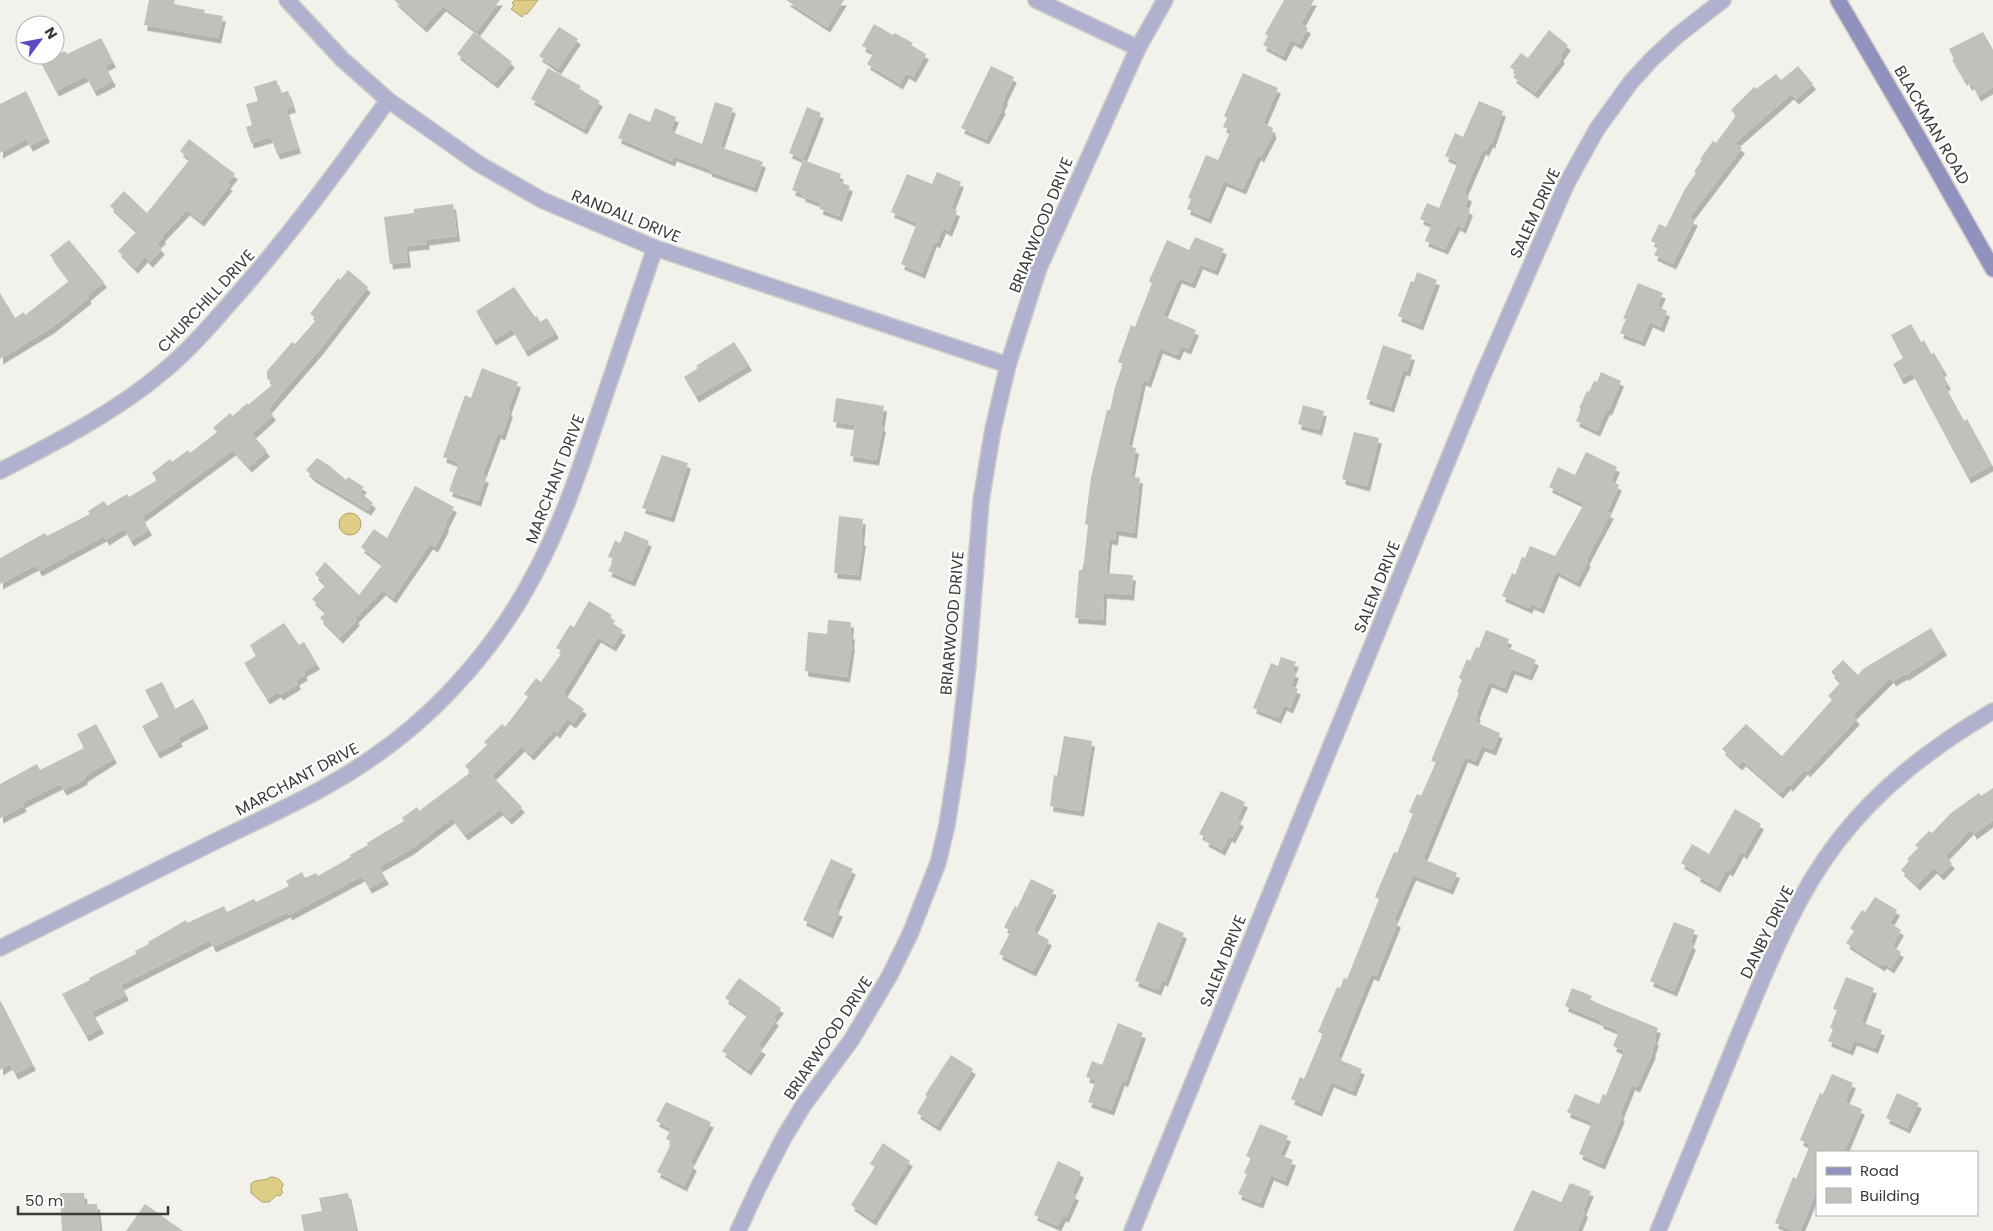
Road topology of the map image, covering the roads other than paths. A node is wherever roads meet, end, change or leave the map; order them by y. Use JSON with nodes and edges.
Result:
{"nodes":[{"id":1,"x":286,"y":0,"type":"edge"},
{"id":2,"x":1036,"y":0,"type":"edge"},
{"id":3,"x":1165,"y":0,"type":"edge"},
{"id":4,"x":1723,"y":0,"type":"edge"},
{"id":5,"x":1838,"y":0,"type":"edge"},
{"id":6,"x":1138,"y":48,"type":"junction"},
{"id":7,"x":388,"y":100,"type":"junction"},
{"id":8,"x":655,"y":248,"type":"junction"},
{"id":9,"x":1993,"y":269,"type":"edge"},
{"id":10,"x":1008,"y":366,"type":"junction"},
{"id":11,"x":0,"y":471,"type":"edge"},
{"id":12,"x":1993,"y":711,"type":"edge"},
{"id":13,"x":0,"y":948,"type":"edge"},
{"id":14,"x":738,"y":1231,"type":"edge"},
{"id":15,"x":1132,"y":1231,"type":"edge"},
{"id":16,"x":1658,"y":1231,"type":"edge"}],
"edges":[{"from":1,"to":7,"type":"street","name":"RANDALL DRIVE"},
{"from":2,"to":6,"type":"street"},
{"from":3,"to":6,"type":"street","name":"BRIARWOOD DRIVE"},
{"from":4,"to":15,"type":"street","name":"SALEM DRIVE"},
{"from":5,"to":9,"type":"street","name":"BLACKMAN ROAD"},
{"from":6,"to":10,"type":"street","name":"BRIARWOOD DRIVE"},
{"from":7,"to":8,"type":"street","name":"RANDALL DRIVE"},
{"from":7,"to":11,"type":"street","name":"CHURCHILL DRIVE"},
{"from":8,"to":10,"type":"street","name":"RANDALL DRIVE"},
{"from":8,"to":13,"type":"street","name":"MARCHANT DRIVE"},
{"from":10,"to":14,"type":"street","name":"BRIARWOOD DRIVE"},
{"from":12,"to":16,"type":"street","name":"DANBY DRIVE"}]}
